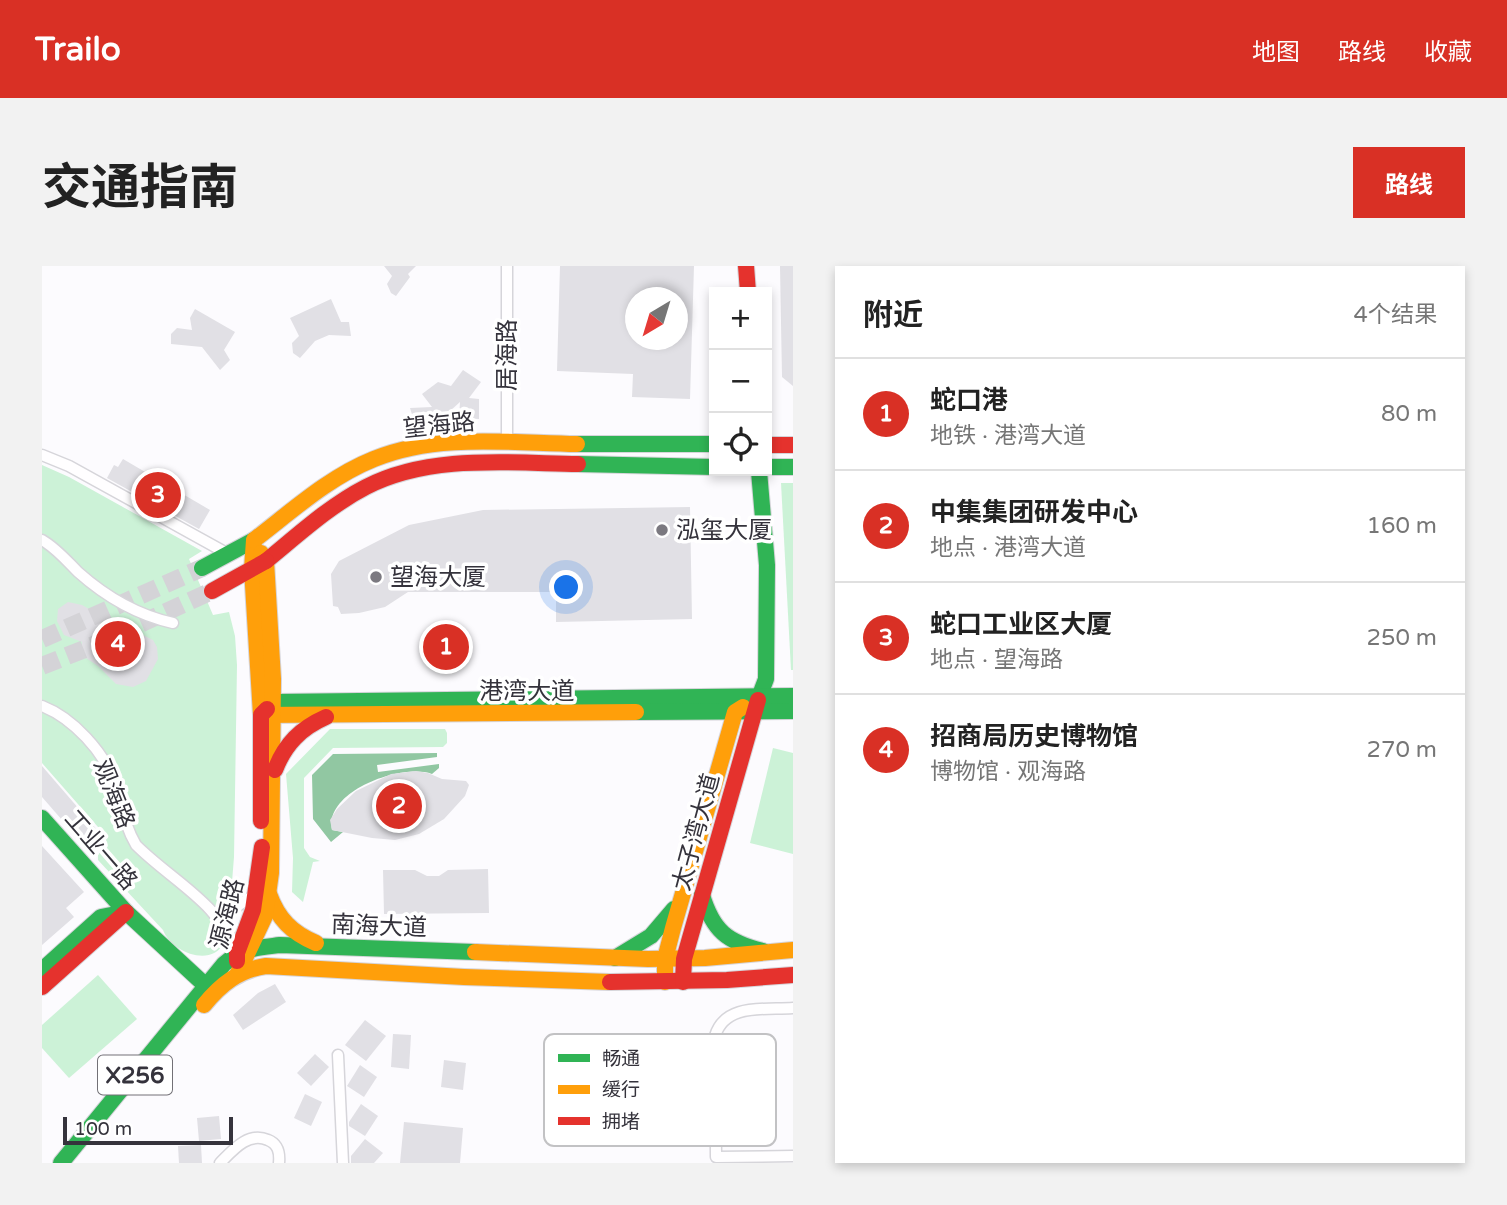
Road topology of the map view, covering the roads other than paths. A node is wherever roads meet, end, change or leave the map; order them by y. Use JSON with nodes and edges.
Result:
{"nodes":[{"id":1,"x":507,"y":266,"type":"edge"},
{"id":2,"x":746,"y":266,"type":"edge"},
{"id":3,"x":748,"y":287,"type":"edge"},
{"id":4,"x":507,"y":443,"type":"junction"},
{"id":5,"x":709,"y":444,"type":"edge"},
{"id":6,"x":772,"y":445,"type":"edge"},
{"id":7,"x":793,"y":445,"type":"edge"},
{"id":8,"x":42,"y":455,"type":"edge"},
{"id":9,"x":709,"y":467,"type":"edge"},
{"id":10,"x":772,"y":467,"type":"edge"},
{"id":11,"x":793,"y":467,"type":"edge"},
{"id":12,"x":759,"y":476,"type":"edge"},
{"id":13,"x":42,"y":540,"type":"edge"},
{"id":14,"x":254,"y":540,"type":"junction"},
{"id":15,"x":230,"y":555,"type":"junction"},
{"id":16,"x":259,"y":565,"type":"junction"},
{"id":17,"x":202,"y":568,"type":"tunnel mouth"},
{"id":18,"x":212,"y":591,"type":"tunnel mouth"},
{"id":19,"x":173,"y":623,"type":"dead end"},
{"id":20,"x":761,"y":696,"type":"junction"},
{"id":21,"x":793,"y":696,"type":"edge"},
{"id":22,"x":42,"y":706,"type":"edge"},
{"id":23,"x":269,"y":711,"type":"junction"},
{"id":24,"x":793,"y":711,"type":"edge"},
{"id":25,"x":735,"y":712,"type":"junction"},
{"id":26,"x":752,"y":712,"type":"junction"},
{"id":27,"x":331,"y":715,"type":"junction"},
{"id":28,"x":272,"y":777,"type":"junction"},
{"id":29,"x":42,"y":818,"type":"edge"},
{"id":30,"x":100,"y":885,"type":"junction"},
{"id":31,"x":263,"y":893,"type":"junction"},
{"id":32,"x":702,"y":895,"type":"junction"},
{"id":33,"x":681,"y":898,"type":"junction"},
{"id":34,"x":215,"y":913,"type":"junction"},
{"id":35,"x":127,"y":920,"type":"junction"},
{"id":36,"x":102,"y":924,"type":"junction"},
{"id":37,"x":326,"y":947,"type":"junction"},
{"id":38,"x":793,"y":950,"type":"edge"},
{"id":39,"x":244,"y":951,"type":"junction"},
{"id":40,"x":772,"y":953,"type":"junction"},
{"id":41,"x":615,"y":958,"type":"junction"},
{"id":42,"x":665,"y":959,"type":"junction"},
{"id":43,"x":684,"y":959,"type":"junction"},
{"id":44,"x":42,"y":970,"type":"edge"},
{"id":45,"x":238,"y":973,"type":"junction"},
{"id":46,"x":793,"y":975,"type":"edge"},
{"id":47,"x":665,"y":982,"type":"junction"},
{"id":48,"x":683,"y":982,"type":"junction"},
{"id":49,"x":42,"y":987,"type":"edge"},
{"id":50,"x":205,"y":991,"type":"junction"},
{"id":51,"x":793,"y":1008,"type":"edge"},
{"id":52,"x":716,"y":1034,"type":"edge"},
{"id":53,"x":338,"y":1055,"type":"dead end"},
{"id":54,"x":716,"y":1146,"type":"edge"},
{"id":55,"x":793,"y":1156,"type":"edge"},
{"id":56,"x":61,"y":1163,"type":"edge"},
{"id":57,"x":76,"y":1163,"type":"edge"},
{"id":58,"x":220,"y":1163,"type":"edge"},
{"id":59,"x":279,"y":1163,"type":"edge"},
{"id":60,"x":343,"y":1163,"type":"edge"}],
"edges":[{"from":1,"to":4,"type":"street","name":"居海路"},
{"from":2,"to":3,"type":"main road"},
{"from":4,"to":5,"type":"main road","name":"望海路"},
{"from":4,"to":14,"type":"main road","name":"望海路"},
{"from":6,"to":7,"type":"main road"},
{"from":8,"to":15,"type":"street"},
{"from":9,"to":16,"type":"main road","name":"望海路"},
{"from":10,"to":11,"type":"main road"},
{"from":12,"to":20,"type":"main road","name":"太子湾大道"},
{"from":13,"to":19,"type":"street"},
{"from":14,"to":15,"type":"main road","name":"望海路"},
{"from":14,"to":16,"type":"main road","name":"源海路"},
{"from":15,"to":17,"type":"main road","name":"望海路"},
{"from":16,"to":18,"type":"main road","name":"望海路"},
{"from":16,"to":23,"type":"main road","name":"源海路"},
{"from":20,"to":21,"type":"main road","name":"港湾大道"},
{"from":20,"to":23,"type":"main road","name":"港湾大道"},
{"from":20,"to":25,"type":"main road"},
{"from":20,"to":26,"type":"main road","name":"太子湾大道"},
{"from":22,"to":34,"type":"street","name":"观海路"},
{"from":23,"to":27,"type":"main road","name":"港湾大道"},
{"from":23,"to":28,"type":"main road","name":"源海路"},
{"from":23,"to":31,"type":"main road","name":"源海路"},
{"from":24,"to":26,"type":"main road","name":"港湾大道"},
{"from":25,"to":26,"type":"main road","name":"港湾大道"},
{"from":25,"to":27,"type":"main road","name":"港湾大道"},
{"from":25,"to":33,"type":"main road","name":"太子湾大道"},
{"from":26,"to":32,"type":"main road","name":"太子湾大道"},
{"from":27,"to":28,"type":"main road"},
{"from":28,"to":31,"type":"main road","name":"源海路"},
{"from":29,"to":30,"type":"main road","name":"工业一路"},
{"from":30,"to":35,"type":"main road","name":"工业一路"},
{"from":30,"to":36,"type":"main road"},
{"from":31,"to":34,"type":"street"},
{"from":31,"to":37,"type":"main road"},
{"from":31,"to":39,"type":"main road","name":"源海路"},
{"from":32,"to":40,"type":"main road"},
{"from":32,"to":43,"type":"main road","name":"太子湾大道"},
{"from":33,"to":41,"type":"main road"},
{"from":33,"to":42,"type":"main road","name":"太子湾大道"},
{"from":34,"to":39,"type":"street","name":"观海路"},
{"from":35,"to":36,"type":"main road"},
{"from":35,"to":50,"type":"main road","name":"工业一路"},
{"from":36,"to":44,"type":"main road"},
{"from":36,"to":49,"type":"main road"},
{"from":37,"to":39,"type":"main road","name":"南海大道"},
{"from":37,"to":41,"type":"main road","name":"南海大道"},
{"from":38,"to":40,"type":"main road","name":"南海大道"},
{"from":39,"to":45,"type":"main road","name":"源海路"},
{"from":39,"to":50,"type":"main road","name":"南海大道","number":"X256"},
{"from":40,"to":43,"type":"main road","name":"南海大道"},
{"from":41,"to":42,"type":"main road","name":"南海大道"},
{"from":42,"to":43,"type":"main road","name":"南海大道"},
{"from":42,"to":47,"type":"main road","name":"太子湾大道"},
{"from":43,"to":48,"type":"main road","name":"太子湾大道"},
{"from":45,"to":47,"type":"main road","name":"南海大道"},
{"from":45,"to":50,"type":"main road","name":"南海大道","number":"X256"},
{"from":46,"to":48,"type":"main road","name":"南海大道"},
{"from":47,"to":48,"type":"main road","name":"南海大道"},
{"from":50,"to":56,"type":"main road","name":"南海大道","number":"X256"},
{"from":50,"to":57,"type":"main road","name":"南海大道","number":"X256"},
{"from":51,"to":52,"type":"street"},
{"from":53,"to":60,"type":"street"},
{"from":54,"to":55,"type":"street"},
{"from":58,"to":59,"type":"street"}]}
